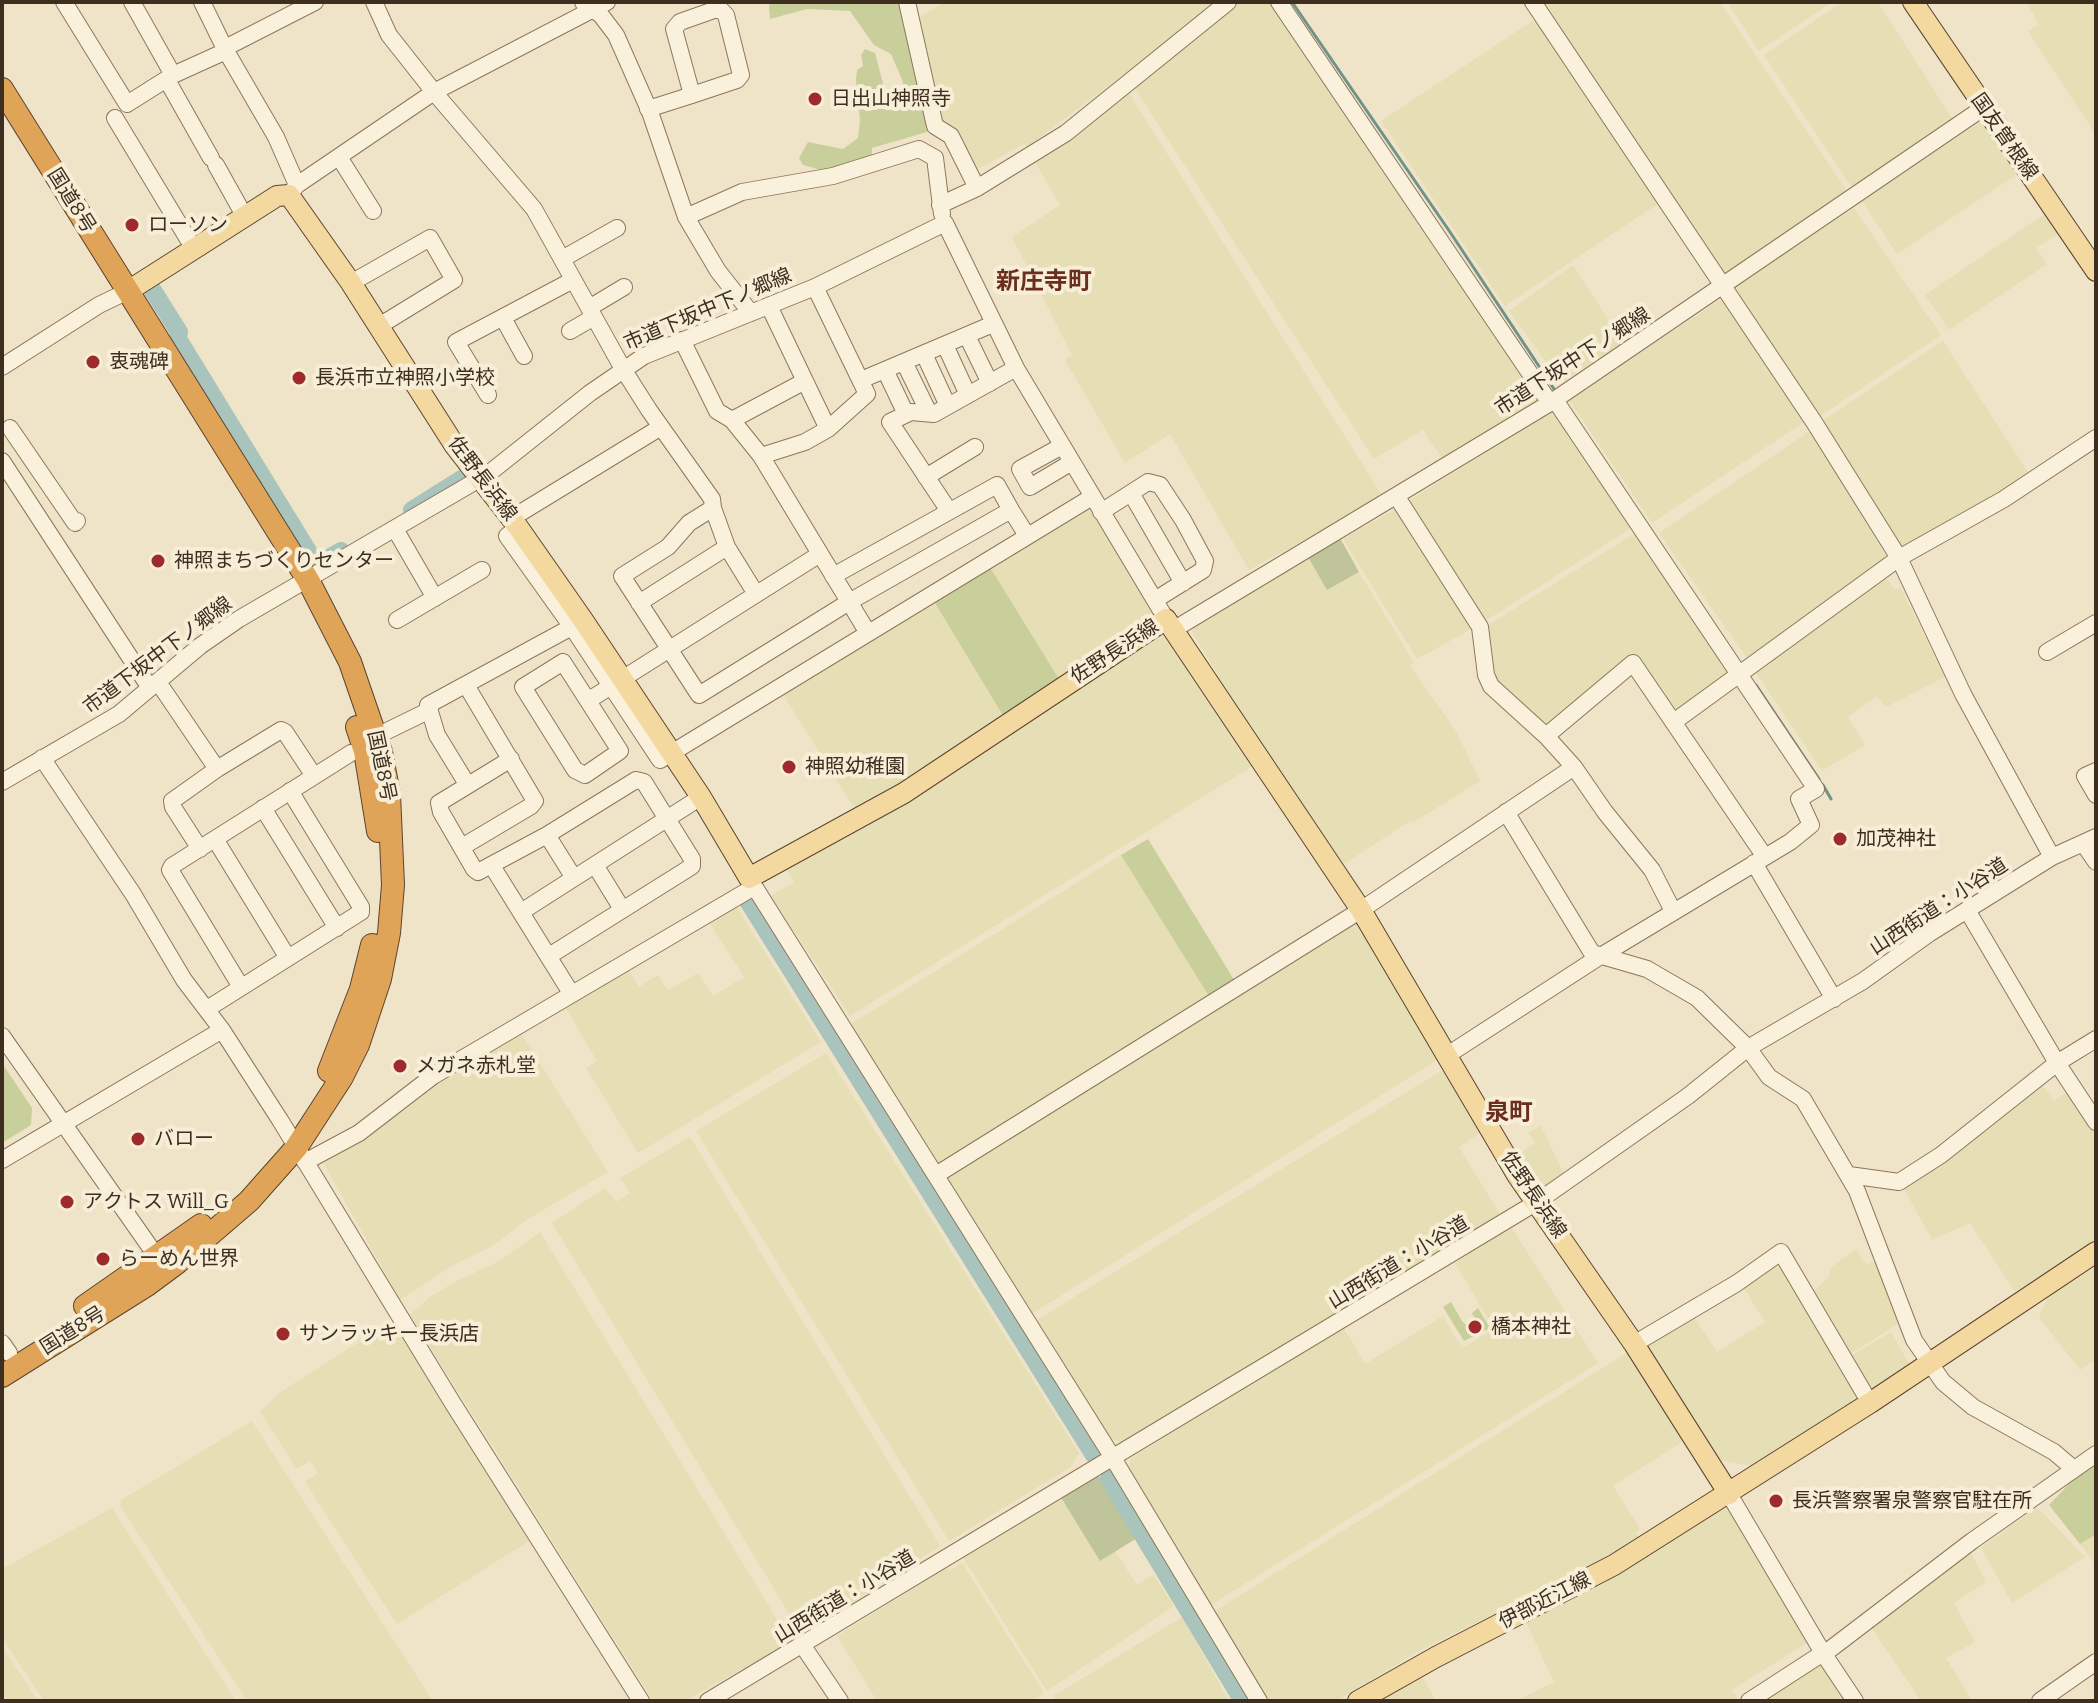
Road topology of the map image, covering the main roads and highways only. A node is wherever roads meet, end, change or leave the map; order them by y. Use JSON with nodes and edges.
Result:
{"nodes":[{"id":1,"x":1913,"y":2,"type":"edge"},
{"id":2,"x":2,"y":89,"type":"edge"},
{"id":3,"x":2,"y":118,"type":"edge"},
{"id":4,"x":2096,"y":271,"type":"edge"},
{"id":5,"x":122,"y":294,"type":"junction"},
{"id":6,"x":297,"y":1148,"type":"junction"},
{"id":7,"x":2096,"y":1252,"type":"edge"},
{"id":8,"x":4,"y":1351,"type":"edge"},
{"id":9,"x":2,"y":1376,"type":"edge"},
{"id":10,"x":1729,"y":1494,"type":"junction"},
{"id":11,"x":1358,"y":1701,"type":"edge"}],
"edges":[{"from":1,"to":4,"type":"main road","name":"国友曽根線"},
{"from":2,"to":5,"type":"highway","name":"国道8号"},
{"from":3,"to":5,"type":"highway","name":"国道8号"},
{"from":5,"to":6,"type":"highway","name":"国道8号"},
{"from":5,"to":10,"type":"main road","name":"佐野長浜線"},
{"from":6,"to":8,"type":"highway","name":"国道8号"},
{"from":6,"to":9,"type":"highway","name":"国道8号"},
{"from":7,"to":10,"type":"main road"},
{"from":10,"to":11,"type":"main road","name":"伊部近江線"}]}
